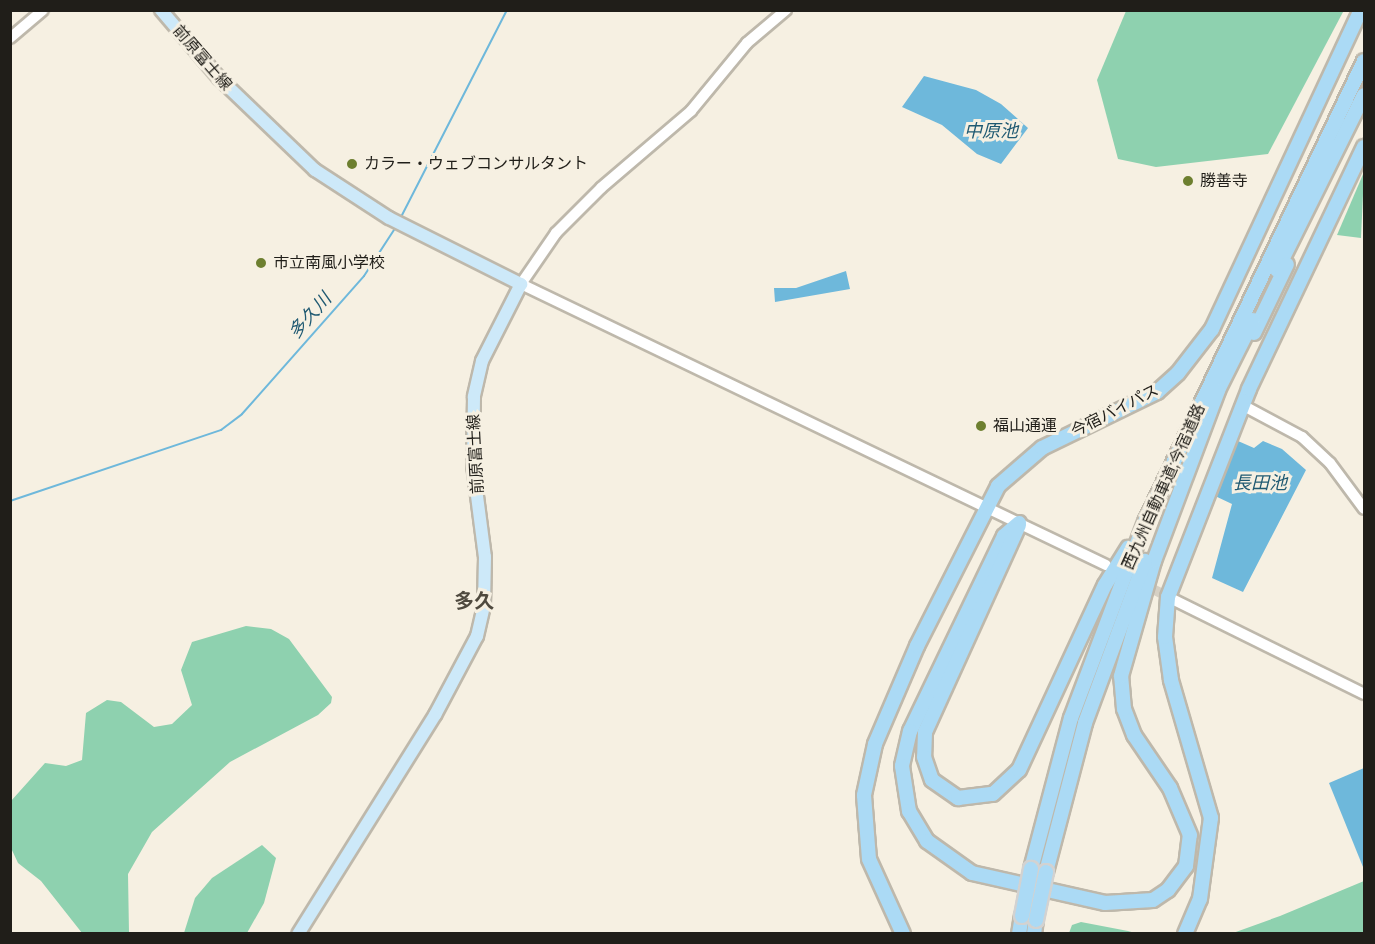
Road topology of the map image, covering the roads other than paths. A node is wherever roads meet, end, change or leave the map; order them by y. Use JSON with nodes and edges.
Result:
{"nodes":[{"id":1,"x":43,"y":10,"type":"edge"},
{"id":2,"x":161,"y":10,"type":"edge"},
{"id":3,"x":786,"y":10,"type":"edge"},
{"id":4,"x":1361,"y":10,"type":"edge"},
{"id":5,"x":10,"y":38,"type":"edge"},
{"id":6,"x":1365,"y":60,"type":"edge"},
{"id":7,"x":1365,"y":95,"type":"edge"},
{"id":8,"x":1365,"y":147,"type":"edge"},
{"id":9,"x":1306,"y":202,"type":"junction"},
{"id":10,"x":521,"y":284,"type":"junction"},
{"id":11,"x":1230,"y":357,"type":"junction"},
{"id":12,"x":1218,"y":391,"type":"junction"},
{"id":13,"x":1244,"y":406,"type":"junction"},
{"id":14,"x":987,"y":508,"type":"junction"},
{"id":15,"x":1365,"y":509,"type":"edge"},
{"id":16,"x":1146,"y":520,"type":"junction"},
{"id":17,"x":1019,"y":523,"type":"junction"},
{"id":18,"x":1106,"y":565,"type":"dead end"},
{"id":19,"x":1168,"y":597,"type":"junction"},
{"id":20,"x":1365,"y":694,"type":"edge"},
{"id":21,"x":1031,"y":923,"type":"edge"},
{"id":22,"x":298,"y":933,"type":"edge"},
{"id":23,"x":903,"y":933,"type":"edge"},
{"id":24,"x":1019,"y":933,"type":"edge"},
{"id":25,"x":1185,"y":933,"type":"edge"}],
"edges":[{"from":1,"to":5,"type":"street"},
{"from":2,"to":10,"type":"main road","name":"前原富士線"},
{"from":3,"to":10,"type":"street"},
{"from":4,"to":14,"type":"highway","name":"今宿バイパス"},
{"from":6,"to":9,"type":"highway","name":"西九州自動車道;今宿道路"},
{"from":7,"to":9,"type":"highway","name":"西九州自動車道;今宿道路"},
{"from":8,"to":13,"type":"highway"},
{"from":9,"to":11,"type":"highway","name":"西九州自動車道;今宿道路"},
{"from":10,"to":14,"type":"street"},
{"from":10,"to":22,"type":"main road","name":"前原富士線"},
{"from":11,"to":12,"type":"highway","name":"西九州自動車道;今宿道路"},
{"from":11,"to":16,"type":"highway","name":"西九州自動車道;今宿道路"},
{"from":12,"to":17,"type":"highway"},
{"from":12,"to":21,"type":"highway","name":"西九州自動車道;今宿道路","bridge":true},
{"from":13,"to":15,"type":"street"},
{"from":13,"to":19,"type":"highway"},
{"from":14,"to":17,"type":"street"},
{"from":14,"to":23,"type":"highway","name":"今宿バイパス"},
{"from":16,"to":17,"type":"highway"},
{"from":16,"to":21,"type":"highway","name":"西九州自動車道;今宿道路","bridge":true},
{"from":17,"to":18,"type":"street"},
{"from":19,"to":20,"type":"street"},
{"from":19,"to":25,"type":"highway"},
{"from":21,"to":24,"type":"highway","name":"西九州自動車道;今宿道路"}]}
